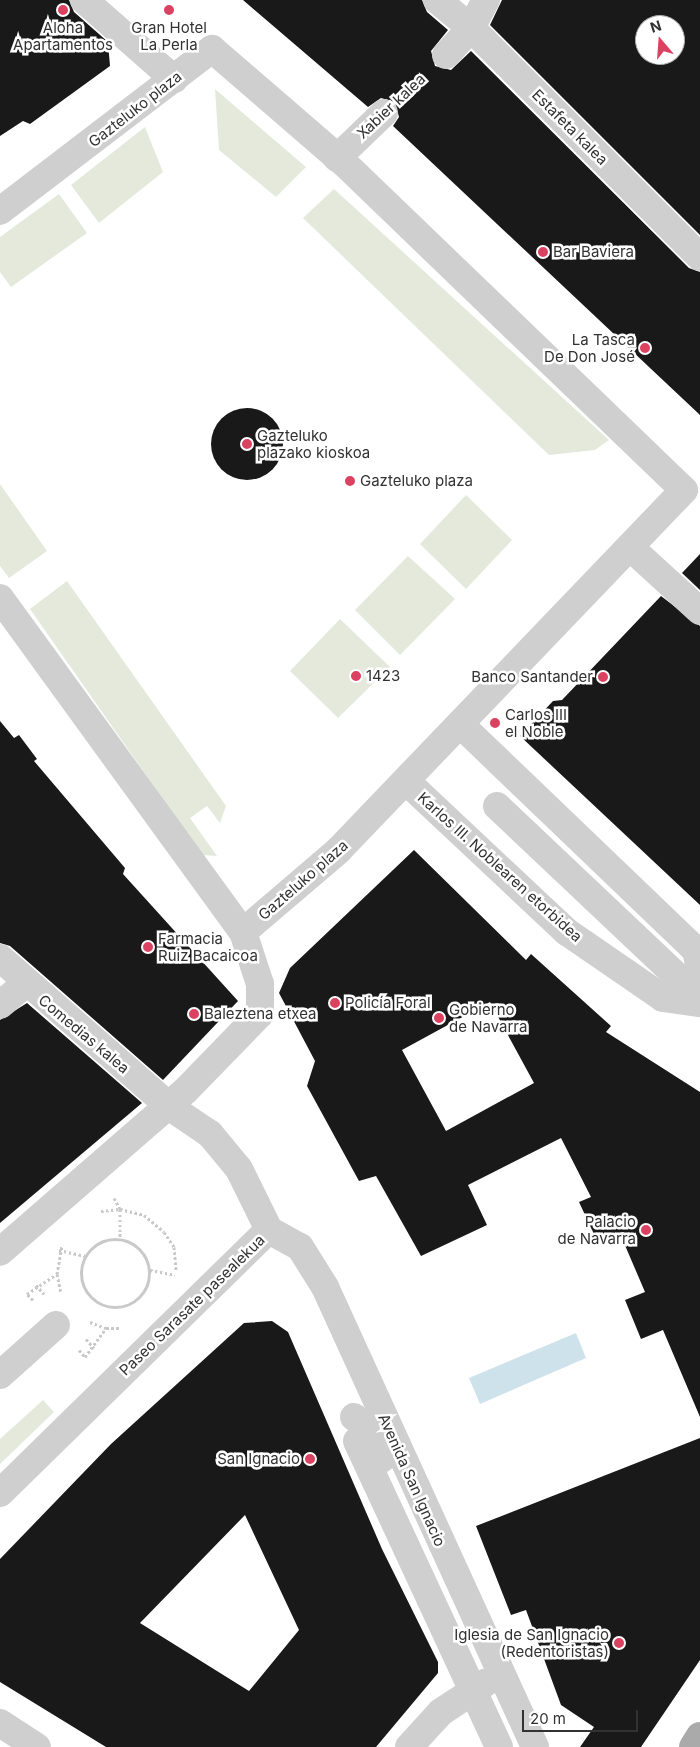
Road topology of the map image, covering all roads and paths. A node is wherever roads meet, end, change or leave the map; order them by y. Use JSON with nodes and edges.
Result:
{"nodes":[{"id":1,"x":84,"y":0,"type":"edge"},
{"id":2,"x":437,"y":0,"type":"edge"},
{"id":3,"x":486,"y":0,"type":"edge"},
{"id":4,"x":471,"y":28,"type":"junction"},
{"id":5,"x":446,"y":55,"type":"dead end"},
{"id":6,"x":425,"y":74,"type":"dead end"},
{"id":7,"x":174,"y":80,"type":"junction"},
{"id":8,"x":384,"y":112,"type":"joint"},
{"id":9,"x":337,"y":158,"type":"junction"},
{"id":10,"x":0,"y":212,"type":"edge"},
{"id":11,"x":700,"y":257,"type":"edge"},
{"id":12,"x":632,"y":549,"type":"junction"},
{"id":13,"x":3,"y":607,"type":"edge"},
{"id":14,"x":700,"y":611,"type":"edge"},
{"id":15,"x":461,"y":725,"type":"junction"},
{"id":16,"x":406,"y":781,"type":"junction"},
{"id":17,"x":497,"y":806,"type":"dead end"},
{"id":18,"x":243,"y":932,"type":"junction"},
{"id":19,"x":0,"y":958,"type":"edge"},
{"id":20,"x":700,"y":969,"type":"edge"},
{"id":21,"x":25,"y":984,"type":"junction"},
{"id":22,"x":700,"y":998,"type":"edge"},
{"id":23,"x":700,"y":1003,"type":"edge"},
{"id":24,"x":0,"y":1005,"type":"edge"},
{"id":25,"x":170,"y":1107,"type":"junction"},
{"id":26,"x":109,"y":1189,"type":"dead end"},
{"id":27,"x":120,"y":1209,"type":"junction"},
{"id":28,"x":92,"y":1214,"type":"dead end"},
{"id":29,"x":268,"y":1230,"type":"junction"},
{"id":30,"x":66,"y":1237,"type":"dead end"},
{"id":31,"x":120,"y":1239,"type":"junction"},
{"id":32,"x":59,"y":1250,"type":"junction"},
{"id":33,"x":0,"y":1252,"type":"edge"},
{"id":34,"x":85,"y":1256,"type":"junction"},
{"id":35,"x":150,"y":1270,"type":"junction"},
{"id":36,"x":176,"y":1275,"type":"junction"},
{"id":37,"x":181,"y":1281,"type":"dead end"},
{"id":38,"x":175,"y":1282,"type":"dead end"},
{"id":39,"x":56,"y":1325,"type":"junction"},
{"id":40,"x":130,"y":1326,"type":"dead end"},
{"id":41,"x":0,"y":1375,"type":"edge"},
{"id":42,"x":0,"y":1492,"type":"edge"},
{"id":43,"x":479,"y":1687,"type":"junction"},
{"id":44,"x":0,"y":1723,"type":"edge"},
{"id":45,"x":700,"y":1736,"type":"edge"},
{"id":46,"x":37,"y":1747,"type":"edge"},
{"id":47,"x":409,"y":1747,"type":"edge"},
{"id":48,"x":499,"y":1747,"type":"edge"},
{"id":49,"x":514,"y":1747,"type":"edge"},
{"id":50,"x":535,"y":1747,"type":"edge"},
{"id":51,"x":693,"y":1747,"type":"edge"}],
"edges":[{"from":1,"to":7,"type":"street"},
{"from":2,"to":4,"type":"street","name":"Estafeta kalea"},
{"from":3,"to":4,"type":"street"},
{"from":4,"to":5,"type":"street"},
{"from":4,"to":11,"type":"street","name":"Estafeta kalea"},
{"from":6,"to":8,"type":"path","name":"Xabier kalea"},
{"from":7,"to":9,"type":"street","name":"Gazteluko plaza"},
{"from":7,"to":10,"type":"street","name":"Gazteluko plaza"},
{"from":8,"to":9,"type":"street","name":"Xabier kalea"},
{"from":9,"to":12,"type":"street","name":"Gazteluko plaza"},
{"from":12,"to":14,"type":"street"},
{"from":12,"to":15,"type":"street","name":"Gazteluko plaza"},
{"from":13,"to":18,"type":"street","name":"Gazteluko plaza"},
{"from":15,"to":16,"type":"street","name":"Gazteluko plaza"},
{"from":15,"to":20,"type":"street"},
{"from":16,"to":18,"type":"street","name":"Gazteluko plaza"},
{"from":16,"to":23,"type":"street","name":"Karlos III. Noblearen etorbidea"},
{"from":17,"to":22,"type":"street"},
{"from":18,"to":25,"type":"street","name":"Gazteluko plaza"},
{"from":19,"to":21,"type":"street","name":"Comedias kalea"},
{"from":21,"to":24,"type":"street"},
{"from":21,"to":25,"type":"street","name":"Comedias kalea"},
{"from":25,"to":29,"type":"street","name":"Paseo Sarasate pasealekua"},
{"from":25,"to":33,"type":"street"},
{"from":26,"to":27,"type":"path"},
{"from":27,"to":28,"type":"path"},
{"from":27,"to":31,"type":"path"},
{"from":27,"to":36,"type":"path"},
{"from":29,"to":42,"type":"street","name":"Paseo Sarasate pasealekua"},
{"from":29,"to":50,"type":"street","name":"Avenida San Ignacio"},
{"from":30,"to":32,"type":"path"},
{"from":31,"to":34,"type":"path"},
{"from":31,"to":35,"type":"path"},
{"from":32,"to":34,"type":"path"},
{"from":32,"to":39,"type":"path"},
{"from":34,"to":35,"type":"path"},
{"from":35,"to":36,"type":"path"},
{"from":36,"to":37,"type":"path"},
{"from":36,"to":38,"type":"path"},
{"from":39,"to":40,"type":"path"},
{"from":39,"to":41,"type":"street"},
{"from":43,"to":43,"type":"street"},
{"from":43,"to":47,"type":"street"},
{"from":43,"to":48,"type":"street"},
{"from":43,"to":49,"type":"street"},
{"from":44,"to":46,"type":"street"},
{"from":45,"to":51,"type":"main road"}]}
